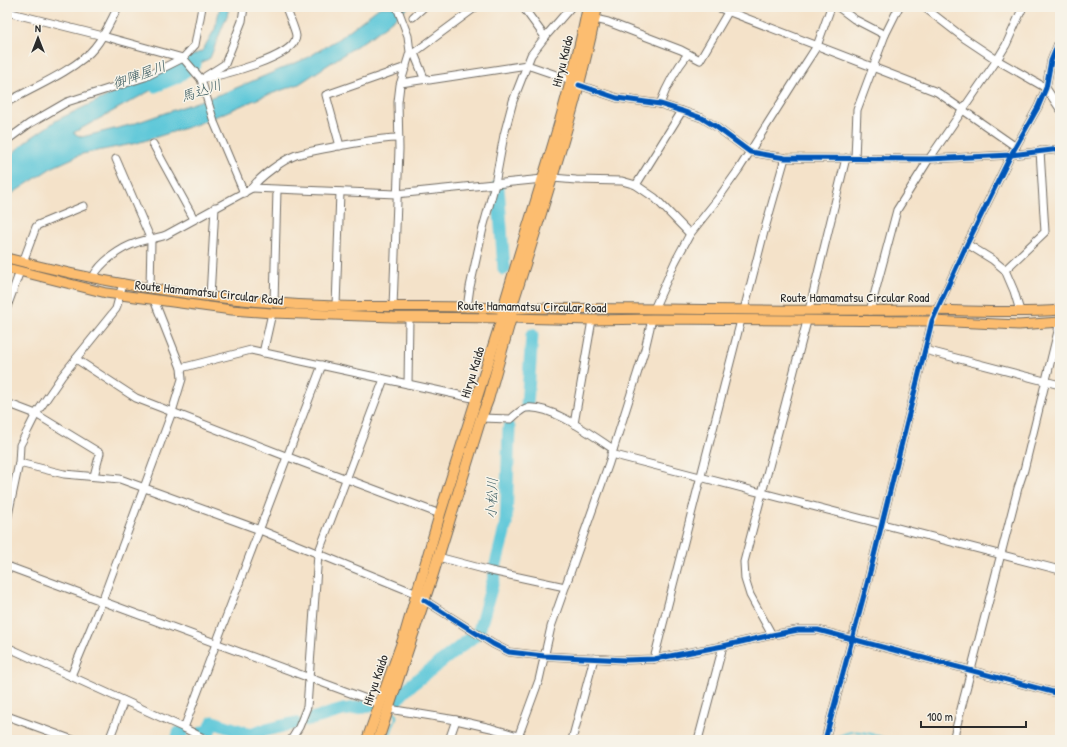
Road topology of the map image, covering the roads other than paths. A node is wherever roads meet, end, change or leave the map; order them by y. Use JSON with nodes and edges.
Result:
{"nodes":[{"id":1,"x":118,"y":7,"type":"edge"},
{"id":2,"x":202,"y":7,"type":"edge"},
{"id":3,"x":244,"y":7,"type":"edge"},
{"id":4,"x":286,"y":7,"type":"edge"},
{"id":5,"x":397,"y":7,"type":"edge"},
{"id":6,"x":424,"y":7,"type":"edge"},
{"id":7,"x":476,"y":7,"type":"edge"},
{"id":8,"x":523,"y":7,"type":"edge"},
{"id":9,"x":571,"y":7,"type":"edge"},
{"id":10,"x":588,"y":7,"type":"edge"},
{"id":11,"x":597,"y":7,"type":"edge"},
{"id":12,"x":717,"y":7,"type":"edge"},
{"id":13,"x":831,"y":7,"type":"edge"},
{"id":14,"x":838,"y":7,"type":"edge"},
{"id":15,"x":899,"y":7,"type":"edge"},
{"id":16,"x":924,"y":7,"type":"edge"},
{"id":17,"x":1023,"y":7,"type":"edge"},
{"id":18,"x":730,"y":9,"type":"edge"},
{"id":19,"x":7,"y":12,"type":"edge"},
{"id":20,"x":413,"y":17,"type":"dead end"},
{"id":21,"x":594,"y":19,"type":"junction"},
{"id":22,"x":885,"y":35,"type":"junction"},
{"id":23,"x":103,"y":36,"type":"junction"},
{"id":24,"x":545,"y":37,"type":"junction"},
{"id":25,"x":1060,"y":39,"type":"edge"},
{"id":26,"x":817,"y":46,"type":"junction"},
{"id":27,"x":412,"y":54,"type":"junction"},
{"id":28,"x":688,"y":54,"type":"junction"},
{"id":29,"x":183,"y":58,"type":"junction"},
{"id":30,"x":997,"y":60,"type":"junction"},
{"id":31,"x":527,"y":65,"type":"junction"},
{"id":32,"x":406,"y":67,"type":"junction"},
{"id":33,"x":873,"y":67,"type":"junction"},
{"id":34,"x":427,"y":79,"type":"junction"},
{"id":35,"x":201,"y":82,"type":"junction"},
{"id":36,"x":575,"y":82,"type":"junction"},
{"id":37,"x":401,"y":83,"type":"junction"},
{"id":38,"x":1046,"y":88,"type":"junction"},
{"id":39,"x":7,"y":102,"type":"edge"},
{"id":40,"x":660,"y":104,"type":"junction"},
{"id":41,"x":1060,"y":109,"type":"edge"},
{"id":42,"x":963,"y":110,"type":"junction"},
{"id":43,"x":682,"y":111,"type":"junction"},
{"id":44,"x":399,"y":138,"type":"junction"},
{"id":45,"x":7,"y":140,"type":"edge"},
{"id":46,"x":153,"y":144,"type":"dead end"},
{"id":47,"x":340,"y":146,"type":"junction"},
{"id":48,"x":1016,"y":147,"type":"junction"},
{"id":49,"x":1060,"y":149,"type":"edge"},
{"id":50,"x":750,"y":152,"type":"junction"},
{"id":51,"x":1040,"y":152,"type":"junction"},
{"id":52,"x":1011,"y":155,"type":"junction"},
{"id":53,"x":785,"y":158,"type":"junction"},
{"id":54,"x":846,"y":158,"type":"junction"},
{"id":55,"x":855,"y":158,"type":"junction"},
{"id":56,"x":116,"y":159,"type":"dead end"},
{"id":57,"x":929,"y":159,"type":"junction"},
{"id":58,"x":548,"y":178,"type":"junction"},
{"id":59,"x":496,"y":184,"type":"junction"},
{"id":60,"x":636,"y":185,"type":"junction"},
{"id":61,"x":252,"y":188,"type":"junction"},
{"id":62,"x":277,"y":190,"type":"junction"},
{"id":63,"x":244,"y":192,"type":"junction"},
{"id":64,"x":340,"y":192,"type":"junction"},
{"id":65,"x":396,"y":194,"type":"junction"},
{"id":66,"x":84,"y":206,"type":"dead end"},
{"id":67,"x":216,"y":207,"type":"junction"},
{"id":68,"x":194,"y":219,"type":"junction"},
{"id":69,"x":690,"y":234,"type":"junction"},
{"id":70,"x":151,"y":240,"type":"junction"},
{"id":71,"x":967,"y":244,"type":"junction"},
{"id":72,"x":7,"y":258,"type":"edge"},
{"id":73,"x":22,"y":266,"type":"junction"},
{"id":74,"x":7,"y":268,"type":"edge"},
{"id":75,"x":1005,"y":270,"type":"junction"},
{"id":76,"x":93,"y":277,"type":"junction"},
{"id":77,"x":123,"y":283,"type":"junction"},
{"id":78,"x":150,"y":288,"type":"junction"},
{"id":79,"x":121,"y":295,"type":"junction"},
{"id":80,"x":210,"y":297,"type":"junction"},
{"id":81,"x":154,"y":300,"type":"junction"},
{"id":82,"x":274,"y":303,"type":"junction"},
{"id":83,"x":336,"y":306,"type":"junction"},
{"id":84,"x":7,"y":307,"type":"edge"},
{"id":85,"x":393,"y":307,"type":"junction"},
{"id":86,"x":467,"y":308,"type":"junction"},
{"id":87,"x":654,"y":309,"type":"junction"},
{"id":88,"x":744,"y":310,"type":"junction"},
{"id":89,"x":809,"y":310,"type":"junction"},
{"id":90,"x":936,"y":310,"type":"junction"},
{"id":91,"x":1060,"y":310,"type":"edge"},
{"id":92,"x":870,"y":311,"type":"junction"},
{"id":93,"x":1020,"y":311,"type":"junction"},
{"id":94,"x":272,"y":313,"type":"junction"},
{"id":95,"x":507,"y":313,"type":"junction"},
{"id":96,"x":409,"y":317,"type":"junction"},
{"id":97,"x":652,"y":319,"type":"junction"},
{"id":98,"x":592,"y":320,"type":"junction"},
{"id":99,"x":740,"y":320,"type":"junction"},
{"id":100,"x":807,"y":321,"type":"junction"},
{"id":101,"x":932,"y":321,"type":"junction"},
{"id":102,"x":1059,"y":322,"type":"edge"},
{"id":103,"x":925,"y":350,"type":"junction"},
{"id":104,"x":263,"y":353,"type":"junction"},
{"id":105,"x":76,"y":359,"type":"junction"},
{"id":106,"x":322,"y":365,"type":"junction"},
{"id":107,"x":181,"y":368,"type":"junction"},
{"id":108,"x":384,"y":379,"type":"junction"},
{"id":109,"x":1046,"y":381,"type":"junction"},
{"id":110,"x":408,"y":384,"type":"junction"},
{"id":111,"x":1060,"y":384,"type":"edge"},
{"id":112,"x":477,"y":399,"type":"junction"},
{"id":113,"x":7,"y":403,"type":"edge"},
{"id":114,"x":172,"y":412,"type":"junction"},
{"id":115,"x":36,"y":414,"type":"junction"},
{"id":116,"x":481,"y":418,"type":"junction"},
{"id":117,"x":574,"y":424,"type":"junction"},
{"id":118,"x":612,"y":451,"type":"junction"},
{"id":119,"x":288,"y":457,"type":"junction"},
{"id":120,"x":19,"y":463,"type":"junction"},
{"id":121,"x":94,"y":476,"type":"junction"},
{"id":122,"x":701,"y":477,"type":"junction"},
{"id":123,"x":346,"y":478,"type":"junction"},
{"id":124,"x":143,"y":487,"type":"junction"},
{"id":125,"x":762,"y":494,"type":"junction"},
{"id":126,"x":440,"y":514,"type":"junction"},
{"id":127,"x":7,"y":520,"type":"edge"},
{"id":128,"x":882,"y":524,"type":"junction"},
{"id":129,"x":260,"y":530,"type":"junction"},
{"id":130,"x":318,"y":554,"type":"junction"},
{"id":131,"x":1002,"y":554,"type":"junction"},
{"id":132,"x":438,"y":557,"type":"junction"},
{"id":133,"x":7,"y":566,"type":"edge"},
{"id":134,"x":1060,"y":570,"type":"edge"},
{"id":135,"x":565,"y":588,"type":"junction"},
{"id":136,"x":421,"y":597,"type":"junction"},
{"id":137,"x":102,"y":601,"type":"junction"},
{"id":138,"x":772,"y":634,"type":"junction"},
{"id":139,"x":852,"y":640,"type":"junction"},
{"id":140,"x":217,"y":644,"type":"junction"},
{"id":141,"x":723,"y":646,"type":"junction"},
{"id":142,"x":7,"y":647,"type":"edge"},
{"id":143,"x":544,"y":656,"type":"junction"},
{"id":144,"x":594,"y":658,"type":"junction"},
{"id":145,"x":654,"y":658,"type":"junction"},
{"id":146,"x":971,"y":670,"type":"junction"},
{"id":147,"x":71,"y":676,"type":"junction"},
{"id":148,"x":309,"y":678,"type":"junction"},
{"id":149,"x":1060,"y":694,"type":"edge"},
{"id":150,"x":124,"y":701,"type":"junction"},
{"id":151,"x":385,"y":706,"type":"junction"},
{"id":152,"x":7,"y":716,"type":"edge"},
{"id":153,"x":456,"y":720,"type":"junction"},
{"id":154,"x":184,"y":728,"type":"junction"},
{"id":155,"x":518,"y":738,"type":"edge"},
{"id":156,"x":73,"y":740,"type":"edge"},
{"id":157,"x":109,"y":740,"type":"edge"},
{"id":158,"x":207,"y":740,"type":"edge"},
{"id":159,"x":290,"y":740,"type":"edge"},
{"id":160,"x":367,"y":740,"type":"edge"},
{"id":161,"x":378,"y":740,"type":"edge"},
{"id":162,"x":449,"y":740,"type":"edge"},
{"id":163,"x":531,"y":740,"type":"edge"},
{"id":164,"x":572,"y":740,"type":"edge"},
{"id":165,"x":698,"y":740,"type":"edge"},
{"id":166,"x":825,"y":740,"type":"edge"},
{"id":167,"x":954,"y":740,"type":"edge"}],
"edges":[{"from":1,"to":23,"type":"street"},
{"from":2,"to":29,"type":"street"},
{"from":3,"to":35,"type":"street"},
{"from":4,"to":35,"type":"street"},
{"from":5,"to":27,"type":"street"},
{"from":6,"to":20,"type":"street"},
{"from":7,"to":27,"type":"street"},
{"from":8,"to":24,"type":"street"},
{"from":9,"to":24,"type":"street"},
{"from":10,"to":36,"type":"highway","name":"Hiryu Kaido"},
{"from":11,"to":21,"type":"highway","name":"Hiryu Kaido"},
{"from":12,"to":18,"type":"street"},
{"from":13,"to":26,"type":"street"},
{"from":14,"to":22,"type":"street"},
{"from":15,"to":22,"type":"street"},
{"from":16,"to":30,"type":"street"},
{"from":17,"to":30,"type":"street"},
{"from":18,"to":26,"type":"street"},
{"from":18,"to":28,"type":"street"},
{"from":19,"to":23,"type":"street"},
{"from":21,"to":28,"type":"street"},
{"from":21,"to":36,"type":"highway","name":"Hiryu Kaido"},
{"from":22,"to":33,"type":"street"},
{"from":23,"to":29,"type":"street"},
{"from":23,"to":39,"type":"street"},
{"from":24,"to":31,"type":"street"},
{"from":25,"to":38,"type":"street"},
{"from":26,"to":33,"type":"street"},
{"from":26,"to":50,"type":"street"},
{"from":27,"to":32,"type":"street"},
{"from":27,"to":34,"type":"street"},
{"from":28,"to":40,"type":"street"},
{"from":29,"to":35,"type":"street"},
{"from":29,"to":45,"type":"street"},
{"from":30,"to":38,"type":"street"},
{"from":30,"to":42,"type":"street"},
{"from":31,"to":34,"type":"street"},
{"from":31,"to":36,"type":"street"},
{"from":31,"to":59,"type":"street"},
{"from":32,"to":37,"type":"street"},
{"from":32,"to":47,"type":"street"},
{"from":33,"to":42,"type":"street"},
{"from":33,"to":55,"type":"street"},
{"from":34,"to":37,"type":"street"},
{"from":35,"to":63,"type":"street"},
{"from":36,"to":40,"type":"street"},
{"from":36,"to":58,"type":"highway","name":"Hiryu Kaido"},
{"from":37,"to":44,"type":"street"},
{"from":38,"to":41,"type":"street"},
{"from":38,"to":48,"type":"street"},
{"from":40,"to":43,"type":"street"},
{"from":42,"to":48,"type":"street"},
{"from":42,"to":57,"type":"street"},
{"from":43,"to":50,"type":"street"},
{"from":43,"to":60,"type":"street"},
{"from":44,"to":47,"type":"street"},
{"from":44,"to":65,"type":"street"},
{"from":46,"to":68,"type":"street"},
{"from":47,"to":61,"type":"street"},
{"from":48,"to":52,"type":"street"},
{"from":49,"to":51,"type":"street"},
{"from":50,"to":53,"type":"street"},
{"from":50,"to":69,"type":"street"},
{"from":51,"to":52,"type":"street"},
{"from":51,"to":75,"type":"street"},
{"from":52,"to":57,"type":"street"},
{"from":52,"to":71,"type":"street"},
{"from":53,"to":54,"type":"street"},
{"from":53,"to":88,"type":"street"},
{"from":54,"to":55,"type":"street"},
{"from":54,"to":89,"type":"street"},
{"from":55,"to":57,"type":"street"},
{"from":56,"to":70,"type":"street"},
{"from":57,"to":92,"type":"street"},
{"from":58,"to":59,"type":"street"},
{"from":58,"to":60,"type":"street"},
{"from":58,"to":95,"type":"highway","name":"Hiryu Kaido"},
{"from":59,"to":65,"type":"street"},
{"from":59,"to":86,"type":"street"},
{"from":60,"to":69,"type":"street"},
{"from":61,"to":62,"type":"street"},
{"from":61,"to":63,"type":"street"},
{"from":62,"to":64,"type":"street"},
{"from":62,"to":82,"type":"street"},
{"from":63,"to":67,"type":"street"},
{"from":64,"to":65,"type":"street"},
{"from":64,"to":83,"type":"street"},
{"from":65,"to":85,"type":"street"},
{"from":66,"to":73,"type":"street"},
{"from":67,"to":68,"type":"street"},
{"from":67,"to":80,"type":"street"},
{"from":68,"to":70,"type":"street"},
{"from":69,"to":87,"type":"street"},
{"from":70,"to":76,"type":"street"},
{"from":70,"to":78,"type":"street"},
{"from":71,"to":75,"type":"street"},
{"from":71,"to":90,"type":"street"},
{"from":72,"to":73,"type":"main road","name":"Route Hamamatsu Circular Road"},
{"from":73,"to":74,"type":"main road","name":"Route Hamamatsu Circular Road"},
{"from":73,"to":76,"type":"main road","name":"Route Hamamatsu Circular Road"},
{"from":73,"to":79,"type":"main road","name":"Route Hamamatsu Circular Road"},
{"from":73,"to":84,"type":"street"},
{"from":75,"to":93,"type":"street"},
{"from":76,"to":77,"type":"main road","name":"Route Hamamatsu Circular Road"},
{"from":77,"to":78,"type":"main road","name":"Route Hamamatsu Circular Road"},
{"from":77,"to":79,"type":"street"},
{"from":78,"to":80,"type":"main road","name":"Route Hamamatsu Circular Road"},
{"from":79,"to":81,"type":"main road","name":"Route Hamamatsu Circular Road"},
{"from":79,"to":105,"type":"street"},
{"from":80,"to":82,"type":"main road","name":"Route Hamamatsu Circular Road"},
{"from":81,"to":94,"type":"main road","name":"Route Hamamatsu Circular Road"},
{"from":81,"to":107,"type":"street"},
{"from":82,"to":83,"type":"main road","name":"Route Hamamatsu Circular Road"},
{"from":83,"to":85,"type":"main road","name":"Route Hamamatsu Circular Road"},
{"from":85,"to":86,"type":"main road","name":"Route Hamamatsu Circular Road"},
{"from":86,"to":95,"type":"main road","name":"Route Hamamatsu Circular Road"},
{"from":87,"to":88,"type":"main road","name":"Route Hamamatsu Circular Road"},
{"from":87,"to":95,"type":"main road","name":"Route Hamamatsu Circular Road"},
{"from":88,"to":89,"type":"main road","name":"Route Hamamatsu Circular Road"},
{"from":89,"to":92,"type":"main road","name":"Route Hamamatsu Circular Road"},
{"from":90,"to":92,"type":"main road","name":"Route Hamamatsu Circular Road"},
{"from":90,"to":93,"type":"main road","name":"Route Hamamatsu Circular Road"},
{"from":90,"to":101,"type":"street"},
{"from":91,"to":93,"type":"main road","name":"Route Hamamatsu Circular Road"},
{"from":94,"to":96,"type":"main road","name":"Route Hamamatsu Circular Road"},
{"from":94,"to":104,"type":"street"},
{"from":95,"to":96,"type":"main road","name":"Route Hamamatsu Circular Road"},
{"from":95,"to":98,"type":"main road","name":"Route Hamamatsu Circular Road"},
{"from":95,"to":112,"type":"highway","name":"Hiryu Kaido"},
{"from":95,"to":116,"type":"highway","name":"Hiryu Kaido"},
{"from":96,"to":110,"type":"street"},
{"from":97,"to":98,"type":"main road","name":"Route Hamamatsu Circular Road"},
{"from":97,"to":99,"type":"main road","name":"Route Hamamatsu Circular Road"},
{"from":97,"to":118,"type":"street"},
{"from":98,"to":117,"type":"street"},
{"from":99,"to":100,"type":"main road","name":"Route Hamamatsu Circular Road"},
{"from":99,"to":122,"type":"street"},
{"from":100,"to":101,"type":"main road","name":"Route Hamamatsu Circular Road"},
{"from":100,"to":125,"type":"street"},
{"from":101,"to":102,"type":"main road","name":"Route Hamamatsu Circular Road"},
{"from":101,"to":103,"type":"street"},
{"from":102,"to":109,"type":"street"},
{"from":103,"to":109,"type":"street"},
{"from":103,"to":128,"type":"street"},
{"from":104,"to":106,"type":"street"},
{"from":104,"to":107,"type":"street"},
{"from":105,"to":114,"type":"street"},
{"from":105,"to":115,"type":"street"},
{"from":106,"to":108,"type":"street"},
{"from":106,"to":119,"type":"street"},
{"from":107,"to":114,"type":"street"},
{"from":108,"to":110,"type":"street"},
{"from":108,"to":123,"type":"street"},
{"from":109,"to":111,"type":"street"},
{"from":109,"to":131,"type":"street"},
{"from":110,"to":112,"type":"street"},
{"from":112,"to":126,"type":"highway","name":"Hiryu Kaido"},
{"from":113,"to":115,"type":"street"},
{"from":114,"to":119,"type":"street"},
{"from":114,"to":124,"type":"street"},
{"from":115,"to":120,"type":"street"},
{"from":115,"to":121,"type":"street"},
{"from":116,"to":117,"type":"street"},
{"from":116,"to":132,"type":"highway","name":"Hiryu Kaido"},
{"from":117,"to":118,"type":"street"},
{"from":118,"to":122,"type":"street"},
{"from":118,"to":135,"type":"street"},
{"from":119,"to":123,"type":"street"},
{"from":119,"to":129,"type":"street"},
{"from":120,"to":121,"type":"street"},
{"from":120,"to":127,"type":"street"},
{"from":121,"to":124,"type":"street"},
{"from":122,"to":125,"type":"street"},
{"from":122,"to":145,"type":"street"},
{"from":123,"to":126,"type":"street"},
{"from":123,"to":130,"type":"street"},
{"from":124,"to":129,"type":"street"},
{"from":124,"to":137,"type":"street"},
{"from":125,"to":128,"type":"street"},
{"from":125,"to":138,"type":"street"},
{"from":126,"to":136,"type":"highway","name":"Hiryu Kaido"},
{"from":128,"to":131,"type":"street"},
{"from":128,"to":139,"type":"street"},
{"from":129,"to":130,"type":"street"},
{"from":129,"to":140,"type":"street"},
{"from":130,"to":136,"type":"street"},
{"from":130,"to":148,"type":"street"},
{"from":131,"to":134,"type":"street"},
{"from":131,"to":146,"type":"street"},
{"from":132,"to":135,"type":"street"},
{"from":132,"to":136,"type":"highway","name":"Hiryu Kaido"},
{"from":133,"to":137,"type":"street"},
{"from":135,"to":143,"type":"street"},
{"from":136,"to":143,"type":"street"},
{"from":136,"to":151,"type":"highway","name":"Hiryu Kaido"},
{"from":137,"to":140,"type":"street"},
{"from":137,"to":147,"type":"street"},
{"from":138,"to":139,"type":"street"},
{"from":138,"to":141,"type":"street"},
{"from":139,"to":146,"type":"street"},
{"from":139,"to":166,"type":"street"},
{"from":140,"to":148,"type":"street"},
{"from":140,"to":154,"type":"street"},
{"from":141,"to":145,"type":"street"},
{"from":141,"to":165,"type":"street"},
{"from":142,"to":147,"type":"street"},
{"from":143,"to":144,"type":"street"},
{"from":143,"to":155,"type":"street"},
{"from":144,"to":145,"type":"street"},
{"from":144,"to":164,"type":"street"},
{"from":146,"to":149,"type":"street"},
{"from":146,"to":167,"type":"street"},
{"from":147,"to":150,"type":"street"},
{"from":148,"to":151,"type":"street"},
{"from":148,"to":159,"type":"street"},
{"from":150,"to":154,"type":"street"},
{"from":150,"to":157,"type":"street"},
{"from":151,"to":153,"type":"street"},
{"from":151,"to":160,"type":"highway","name":"Hiryu Kaido"},
{"from":151,"to":161,"type":"highway","name":"Hiryu Kaido"},
{"from":152,"to":156,"type":"street"},
{"from":153,"to":155,"type":"street"},
{"from":153,"to":162,"type":"street"},
{"from":154,"to":158,"type":"street"},
{"from":155,"to":163,"type":"street"}]}
